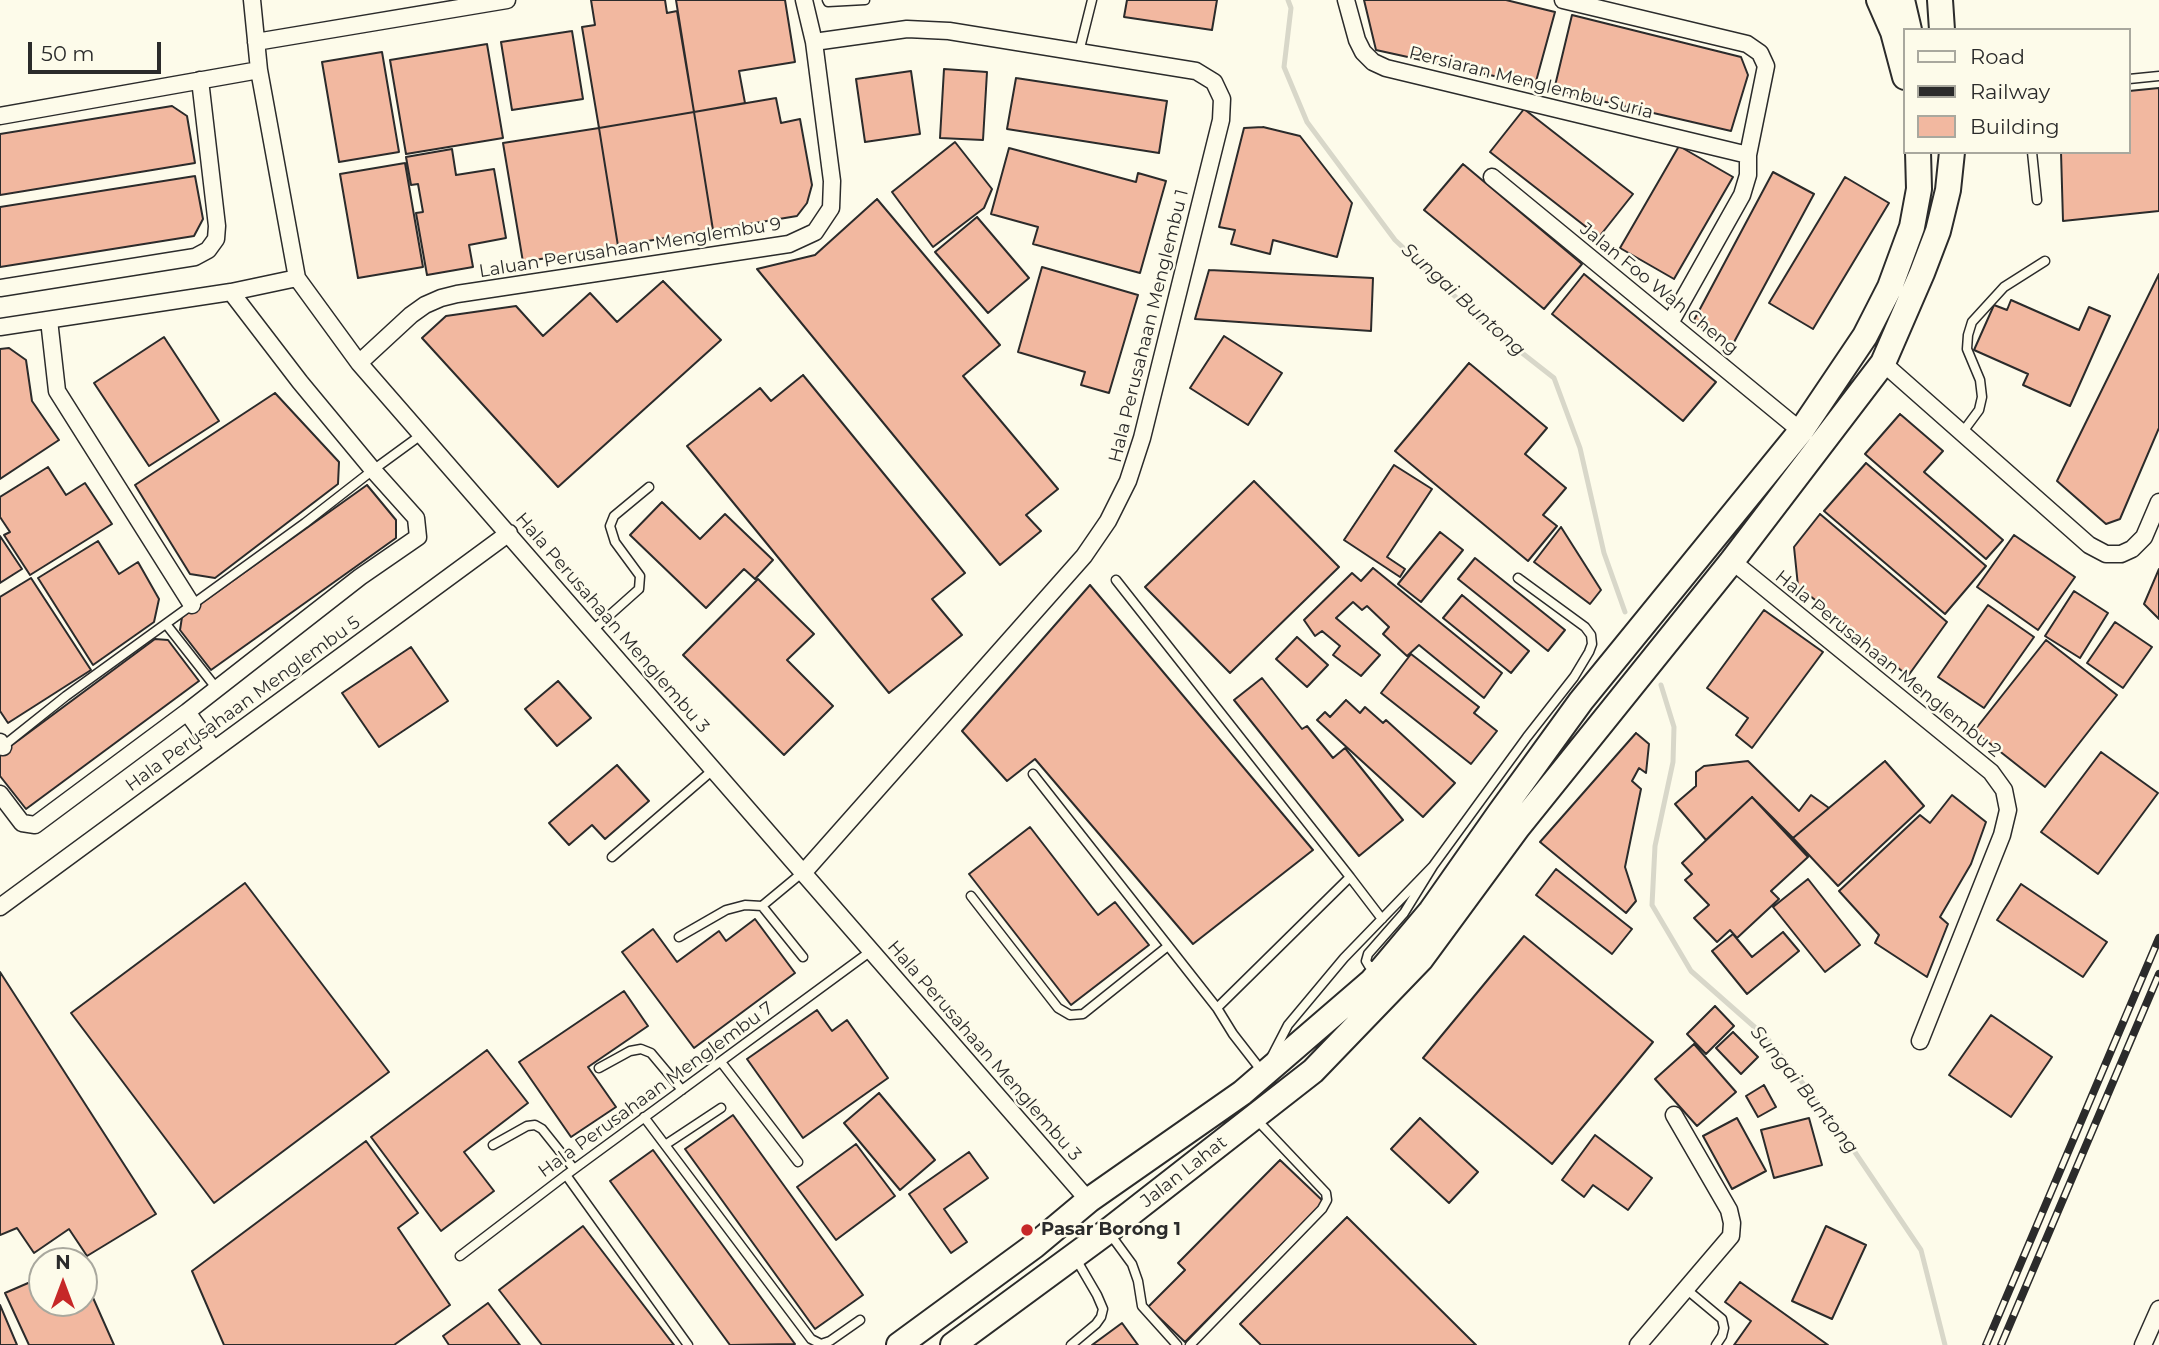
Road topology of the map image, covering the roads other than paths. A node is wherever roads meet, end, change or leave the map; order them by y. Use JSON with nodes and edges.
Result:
{"nodes":[{"id":1,"x":251,"y":0,"type":"edge"},
{"id":2,"x":507,"y":0,"type":"edge"},
{"id":3,"x":804,"y":0,"type":"edge"},
{"id":4,"x":827,"y":0,"type":"edge"},
{"id":5,"x":865,"y":0,"type":"edge"},
{"id":6,"x":1092,"y":0,"type":"edge"},
{"id":7,"x":1346,"y":0,"type":"edge"},
{"id":8,"x":1563,"y":0,"type":"edge"},
{"id":9,"x":1879,"y":0,"type":"edge"},
{"id":10,"x":1902,"y":0,"type":"edge"},
{"id":11,"x":1931,"y":0,"type":"edge"},
{"id":12,"x":1941,"y":18,"type":"edge"},
{"id":13,"x":1909,"y":28,"type":"edge"},
{"id":14,"x":256,"y":42,"type":"junction"},
{"id":15,"x":814,"y":42,"type":"junction"},
{"id":16,"x":1079,"y":52,"type":"junction"},
{"id":17,"x":259,"y":70,"type":"junction"},
{"id":18,"x":1904,"y":74,"type":"edge"},
{"id":19,"x":2159,"y":76,"type":"edge"},
{"id":20,"x":2131,"y":79,"type":"edge"},
{"id":21,"x":200,"y":80,"type":"junction"},
{"id":22,"x":0,"y":116,"type":"edge"},
{"id":23,"x":1919,"y":154,"type":"edge"},
{"id":24,"x":1952,"y":154,"type":"edge"},
{"id":25,"x":2032,"y":154,"type":"edge"},
{"id":26,"x":1748,"y":155,"type":"junction"},
{"id":27,"x":1492,"y":177,"type":"dead end"},
{"id":28,"x":2037,"y":200,"type":"dead end"},
{"id":29,"x":2045,"y":261,"type":"dead end"},
{"id":30,"x":297,"y":278,"type":"junction"},
{"id":31,"x":0,"y":288,"type":"edge"},
{"id":32,"x":231,"y":292,"type":"junction"},
{"id":33,"x":49,"y":320,"type":"junction"},
{"id":34,"x":1670,"y":323,"type":"junction"},
{"id":35,"x":0,"y":327,"type":"edge"},
{"id":36,"x":359,"y":363,"type":"junction"},
{"id":37,"x":1883,"y":363,"type":"junction"},
{"id":38,"x":1801,"y":431,"type":"junction"},
{"id":39,"x":1962,"y":433,"type":"junction"},
{"id":40,"x":422,"y":435,"type":"junction"},
{"id":41,"x":373,"y":470,"type":"junction"},
{"id":42,"x":649,"y":487,"type":"dead end"},
{"id":43,"x":2159,"y":502,"type":"edge"},
{"id":44,"x":509,"y":533,"type":"junction"},
{"id":45,"x":1732,"y":561,"type":"junction"},
{"id":46,"x":1518,"y":579,"type":"dead end"},
{"id":47,"x":1116,"y":580,"type":"dead end"},
{"id":48,"x":192,"y":605,"type":"junction"},
{"id":49,"x":166,"y":624,"type":"junction"},
{"id":50,"x":593,"y":630,"type":"junction"},
{"id":51,"x":217,"y":689,"type":"junction"},
{"id":52,"x":187,"y":712,"type":"junction"},
{"id":53,"x":1,"y":746,"type":"edge"},
{"id":54,"x":214,"y":750,"type":"junction"},
{"id":55,"x":714,"y":769,"type":"junction"},
{"id":56,"x":1033,"y":774,"type":"dead end"},
{"id":57,"x":0,"y":794,"type":"edge"},
{"id":58,"x":612,"y":857,"type":"dead end"},
{"id":59,"x":1433,"y":866,"type":"junction"},
{"id":60,"x":804,"y":872,"type":"junction"},
{"id":61,"x":1350,"y":877,"type":"junction"},
{"id":62,"x":971,"y":896,"type":"dead end"},
{"id":63,"x":762,"y":906,"type":"junction"},
{"id":64,"x":0,"y":907,"type":"edge"},
{"id":65,"x":1382,"y":919,"type":"junction"},
{"id":66,"x":679,"y":937,"type":"dead end"},
{"id":67,"x":1168,"y":946,"type":"junction"},
{"id":68,"x":871,"y":951,"type":"junction"},
{"id":69,"x":803,"y":957,"type":"dead end"},
{"id":70,"x":1390,"y":960,"type":"junction"},
{"id":71,"x":1217,"y":1008,"type":"junction"},
{"id":72,"x":1920,"y":1041,"type":"dead end"},
{"id":73,"x":721,"y":1062,"type":"junction"},
{"id":74,"x":599,"y":1068,"type":"dead end"},
{"id":75,"x":1264,"y":1074,"type":"junction"},
{"id":76,"x":682,"y":1090,"type":"junction"},
{"id":77,"x":721,"y":1108,"type":"dead end"},
{"id":78,"x":1674,"y":1115,"type":"dead end"},
{"id":79,"x":644,"y":1117,"type":"junction"},
{"id":80,"x":1254,"y":1117,"type":"junction"},
{"id":81,"x":492,"y":1145,"type":"dead end"},
{"id":82,"x":665,"y":1145,"type":"junction"},
{"id":83,"x":798,"y":1162,"type":"dead end"},
{"id":84,"x":574,"y":1169,"type":"junction"},
{"id":85,"x":566,"y":1175,"type":"junction"},
{"id":86,"x":1089,"y":1201,"type":"junction"},
{"id":87,"x":1108,"y":1231,"type":"junction"},
{"id":88,"x":460,"y":1256,"type":"dead end"},
{"id":89,"x":1074,"y":1256,"type":"junction"},
{"id":90,"x":1686,"y":1289,"type":"junction"},
{"id":91,"x":1011,"y":1302,"type":"junction"},
{"id":92,"x":2159,"y":1309,"type":"edge"},
{"id":93,"x":860,"y":1320,"type":"dead end"},
{"id":94,"x":688,"y":1345,"type":"edge"},
{"id":95,"x":899,"y":1345,"type":"edge"},
{"id":96,"x":924,"y":1345,"type":"edge"},
{"id":97,"x":953,"y":1345,"type":"edge"},
{"id":98,"x":979,"y":1345,"type":"edge"},
{"id":99,"x":1071,"y":1345,"type":"edge"},
{"id":100,"x":1177,"y":1345,"type":"edge"},
{"id":101,"x":1190,"y":1345,"type":"edge"},
{"id":102,"x":1638,"y":1345,"type":"edge"},
{"id":103,"x":1716,"y":1345,"type":"edge"},
{"id":104,"x":2143,"y":1345,"type":"edge"}],
"edges":[{"from":1,"to":14,"type":"street","name":"Hala Perusahaan Menglembu 3"},
{"from":2,"to":14,"type":"street"},
{"from":3,"to":15,"type":"street","name":"Laluan Perusahaan Menglembu 9"},
{"from":4,"to":5,"type":"lane"},
{"from":6,"to":16,"type":"lane"},
{"from":7,"to":26,"type":"street","name":"Persiaran Menglembu Suria"},
{"from":8,"to":26,"type":"street"},
{"from":9,"to":18,"type":"main road"},
{"from":10,"to":13,"type":"main road"},
{"from":11,"to":12,"type":"main road"},
{"from":14,"to":17,"type":"street","name":"Hala Perusahaan Menglembu 3"},
{"from":15,"to":16,"type":"street","name":"Hala Perusahaan Menglembu 1"},
{"from":15,"to":36,"type":"street","name":"Laluan Perusahaan Menglembu 9"},
{"from":16,"to":60,"type":"street","name":"Hala Perusahaan Menglembu 1"},
{"from":17,"to":21,"type":"street"},
{"from":17,"to":30,"type":"street","name":"Hala Perusahaan Menglembu 3"},
{"from":19,"to":20,"type":"lane"},
{"from":21,"to":22,"type":"street"},
{"from":21,"to":31,"type":"street"},
{"from":23,"to":38,"type":"main road"},
{"from":24,"to":37,"type":"main road","name":"Jalan Lahat"},
{"from":25,"to":28,"type":"lane"},
{"from":26,"to":34,"type":"street"},
{"from":27,"to":34,"type":"street","name":"Jalan Foo Wah Cheng"},
{"from":29,"to":39,"type":"lane"},
{"from":30,"to":32,"type":"street"},
{"from":30,"to":36,"type":"street","name":"Hala Perusahaan Menglembu 3"},
{"from":32,"to":33,"type":"street"},
{"from":32,"to":41,"type":"street"},
{"from":33,"to":35,"type":"street"},
{"from":33,"to":48,"type":"street"},
{"from":34,"to":38,"type":"street","name":"Jalan Foo Wah Cheng"},
{"from":36,"to":40,"type":"street","name":"Hala Perusahaan Menglembu 3"},
{"from":37,"to":39,"type":"street"},
{"from":37,"to":45,"type":"main road","name":"Jalan Lahat"},
{"from":38,"to":70,"type":"main road"},
{"from":39,"to":43,"type":"street"},
{"from":40,"to":41,"type":"lane"},
{"from":40,"to":44,"type":"street","name":"Hala Perusahaan Menglembu 3"},
{"from":41,"to":48,"type":"lane"},
{"from":41,"to":51,"type":"street"},
{"from":42,"to":50,"type":"lane"},
{"from":44,"to":50,"type":"street","name":"Hala Perusahaan Menglembu 3"},
{"from":44,"to":54,"type":"street","name":"Hala Perusahaan Menglembu 5"},
{"from":45,"to":72,"type":"street","name":"Hala Perusahaan Menglembu 2"},
{"from":45,"to":80,"type":"main road","name":"Jalan Lahat"},
{"from":46,"to":59,"type":"lane"},
{"from":47,"to":61,"type":"lane"},
{"from":48,"to":49,"type":"lane"},
{"from":49,"to":51,"type":"lane"},
{"from":49,"to":53,"type":"lane"},
{"from":50,"to":55,"type":"street","name":"Hala Perusahaan Menglembu 3"},
{"from":51,"to":52,"type":"street"},
{"from":52,"to":54,"type":"street"},
{"from":52,"to":57,"type":"street"},
{"from":54,"to":64,"type":"street","name":"Hala Perusahaan Menglembu 5"},
{"from":55,"to":58,"type":"lane"},
{"from":55,"to":60,"type":"street","name":"Hala Perusahaan Menglembu 3"},
{"from":56,"to":67,"type":"lane"},
{"from":59,"to":65,"type":"lane"},
{"from":59,"to":70,"type":"lane"},
{"from":60,"to":63,"type":"lane"},
{"from":60,"to":68,"type":"street","name":"Hala Perusahaan Menglembu 3"},
{"from":61,"to":65,"type":"lane"},
{"from":61,"to":71,"type":"lane"},
{"from":62,"to":67,"type":"lane"},
{"from":63,"to":66,"type":"lane"},
{"from":63,"to":69,"type":"lane"},
{"from":65,"to":75,"type":"lane"},
{"from":67,"to":71,"type":"lane"},
{"from":68,"to":73,"type":"lane","name":"Hala Perusahaan Menglembu 7"},
{"from":68,"to":86,"type":"street","name":"Hala Perusahaan Menglembu 3"},
{"from":70,"to":75,"type":"main road"},
{"from":71,"to":75,"type":"lane"},
{"from":73,"to":76,"type":"lane","name":"Hala Perusahaan Menglembu 7"},
{"from":73,"to":83,"type":"lane"},
{"from":74,"to":76,"type":"lane"},
{"from":75,"to":86,"type":"main road"},
{"from":76,"to":79,"type":"lane","name":"Hala Perusahaan Menglembu 7"},
{"from":77,"to":82,"type":"lane"},
{"from":78,"to":90,"type":"street"},
{"from":79,"to":82,"type":"lane"},
{"from":79,"to":84,"type":"lane","name":"Hala Perusahaan Menglembu 7"},
{"from":80,"to":87,"type":"main road","name":"Jalan Lahat"},
{"from":80,"to":101,"type":"lane"},
{"from":81,"to":84,"type":"lane"},
{"from":82,"to":93,"type":"lane"},
{"from":84,"to":85,"type":"lane","name":"Hala Perusahaan Menglembu 7"},
{"from":85,"to":88,"type":"lane","name":"Hala Perusahaan Menglembu 7"},
{"from":85,"to":94,"type":"lane"},
{"from":86,"to":95,"type":"main road"},
{"from":86,"to":96,"type":"main road"},
{"from":87,"to":89,"type":"main road","name":"Jalan Lahat"},
{"from":87,"to":100,"type":"lane"},
{"from":89,"to":91,"type":"main road","name":"Jalan Lahat"},
{"from":89,"to":99,"type":"lane"},
{"from":90,"to":102,"type":"street"},
{"from":90,"to":103,"type":"lane"},
{"from":91,"to":97,"type":"main road","name":"Jalan Lahat"},
{"from":91,"to":98,"type":"main road"},
{"from":92,"to":104,"type":"street"}]}
